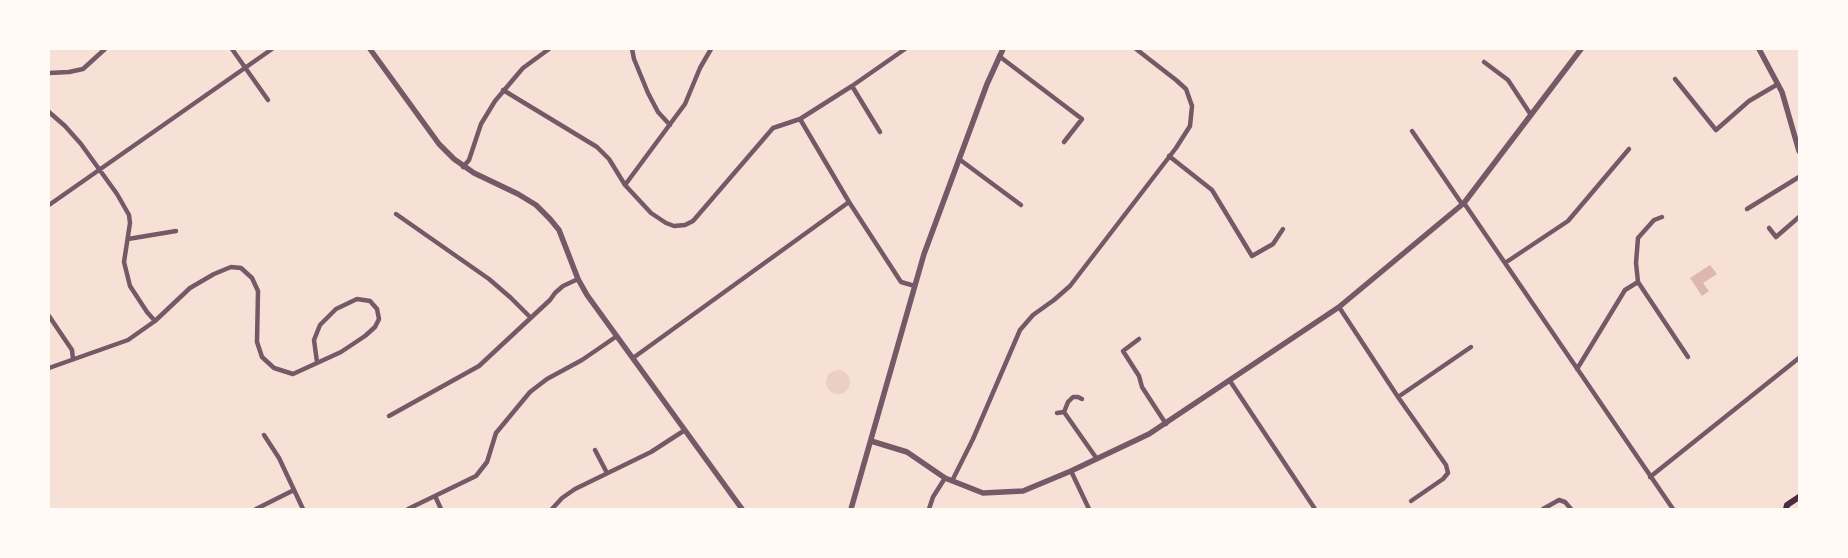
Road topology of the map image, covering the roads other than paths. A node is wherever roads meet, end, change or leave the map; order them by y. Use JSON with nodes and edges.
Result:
{"nodes":[{"id":1,"x":105,"y":49,"type":"edge"},
{"id":2,"x":232,"y":49,"type":"edge"},
{"id":3,"x":272,"y":49,"type":"edge"},
{"id":4,"x":370,"y":49,"type":"edge"},
{"id":5,"x":549,"y":49,"type":"edge"},
{"id":6,"x":632,"y":49,"type":"edge"},
{"id":7,"x":711,"y":49,"type":"edge"},
{"id":8,"x":905,"y":49,"type":"edge"},
{"id":9,"x":1004,"y":49,"type":"edge"},
{"id":10,"x":1136,"y":49,"type":"edge"},
{"id":11,"x":1581,"y":49,"type":"edge"},
{"id":12,"x":1759,"y":49,"type":"edge"},
{"id":13,"x":1000,"y":56,"type":"junction"},
{"id":14,"x":1484,"y":62,"type":"dead end"},
{"id":15,"x":245,"y":68,"type":"junction"},
{"id":16,"x":49,"y":73,"type":"edge"},
{"id":17,"x":1674,"y":79,"type":"dead end"},
{"id":18,"x":1778,"y":84,"type":"junction"},
{"id":19,"x":852,"y":86,"type":"junction"},
{"id":20,"x":503,"y":90,"type":"junction"},
{"id":21,"x":268,"y":100,"type":"dead end"},
{"id":22,"x":49,"y":112,"type":"edge"},
{"id":23,"x":1530,"y":115,"type":"junction"},
{"id":24,"x":800,"y":119,"type":"junction"},
{"id":25,"x":670,"y":125,"type":"junction"},
{"id":26,"x":1412,"y":131,"type":"dead end"},
{"id":27,"x":880,"y":132,"type":"dead end"},
{"id":28,"x":1064,"y":142,"type":"dead end"},
{"id":29,"x":1629,"y":149,"type":"dead end"},
{"id":30,"x":1799,"y":151,"type":"edge"},
{"id":31,"x":1169,"y":156,"type":"junction"},
{"id":32,"x":959,"y":159,"type":"junction"},
{"id":33,"x":463,"y":167,"type":"junction"},
{"id":34,"x":99,"y":170,"type":"junction"},
{"id":35,"x":1799,"y":177,"type":"edge"},
{"id":36,"x":625,"y":185,"type":"junction"},
{"id":37,"x":849,"y":202,"type":"junction"},
{"id":38,"x":1463,"y":203,"type":"junction"},
{"id":39,"x":49,"y":205,"type":"edge"},
{"id":40,"x":1020,"y":205,"type":"dead end"},
{"id":41,"x":1747,"y":209,"type":"dead end"},
{"id":42,"x":396,"y":214,"type":"dead end"},
{"id":43,"x":1662,"y":217,"type":"dead end"},
{"id":44,"x":1799,"y":217,"type":"edge"},
{"id":45,"x":1769,"y":228,"type":"dead end"},
{"id":46,"x":1283,"y":229,"type":"dead end"},
{"id":47,"x":176,"y":230,"type":"dead end"},
{"id":48,"x":128,"y":239,"type":"junction"},
{"id":49,"x":1505,"y":263,"type":"junction"},
{"id":50,"x":578,"y":279,"type":"junction"},
{"id":51,"x":1638,"y":282,"type":"junction"},
{"id":52,"x":915,"y":286,"type":"junction"},
{"id":53,"x":1340,"y":307,"type":"junction"},
{"id":54,"x":49,"y":316,"type":"edge"},
{"id":55,"x":530,"y":318,"type":"junction"},
{"id":56,"x":155,"y":321,"type":"junction"},
{"id":57,"x":617,"y":336,"type":"junction"},
{"id":58,"x":1139,"y":339,"type":"dead end"},
{"id":59,"x":1471,"y":346,"type":"dead end"},
{"id":60,"x":1688,"y":357,"type":"dead end"},
{"id":61,"x":633,"y":358,"type":"junction"},
{"id":62,"x":1799,"y":358,"type":"edge"},
{"id":63,"x":73,"y":359,"type":"junction"},
{"id":64,"x":317,"y":362,"type":"junction"},
{"id":65,"x":49,"y":368,"type":"edge"},
{"id":66,"x":1577,"y":369,"type":"junction"},
{"id":67,"x":1230,"y":381,"type":"junction"},
{"id":68,"x":1398,"y":397,"type":"junction"},
{"id":69,"x":1082,"y":399,"type":"dead end"},
{"id":70,"x":1064,"y":412,"type":"junction"},
{"id":71,"x":1057,"y":413,"type":"dead end"},
{"id":72,"x":389,"y":416,"type":"dead end"},
{"id":73,"x":1166,"y":424,"type":"junction"},
{"id":74,"x":684,"y":430,"type":"junction"},
{"id":75,"x":264,"y":435,"type":"dead end"},
{"id":76,"x":871,"y":441,"type":"junction"},
{"id":77,"x":595,"y":450,"type":"dead end"},
{"id":78,"x":1097,"y":459,"type":"junction"},
{"id":79,"x":1071,"y":471,"type":"junction"},
{"id":80,"x":607,"y":473,"type":"junction"},
{"id":81,"x":1650,"y":476,"type":"junction"},
{"id":82,"x":945,"y":478,"type":"junction"},
{"id":83,"x":952,"y":481,"type":"junction"},
{"id":84,"x":294,"y":490,"type":"junction"},
{"id":85,"x":434,"y":496,"type":"junction"},
{"id":86,"x":1799,"y":496,"type":"edge"},
{"id":87,"x":1412,"y":501,"type":"dead end"},
{"id":88,"x":256,"y":509,"type":"edge"},
{"id":89,"x":303,"y":509,"type":"edge"},
{"id":90,"x":408,"y":509,"type":"edge"},
{"id":91,"x":441,"y":509,"type":"edge"},
{"id":92,"x":552,"y":509,"type":"edge"},
{"id":93,"x":742,"y":509,"type":"edge"},
{"id":94,"x":851,"y":509,"type":"edge"},
{"id":95,"x":929,"y":509,"type":"edge"},
{"id":96,"x":1089,"y":509,"type":"edge"},
{"id":97,"x":1314,"y":509,"type":"edge"},
{"id":98,"x":1543,"y":509,"type":"edge"},
{"id":99,"x":1570,"y":509,"type":"edge"},
{"id":100,"x":1673,"y":509,"type":"edge"},
{"id":101,"x":1786,"y":509,"type":"edge"}],
"edges":[{"from":1,"to":16,"type":"street"},
{"from":2,"to":15,"type":"street"},
{"from":3,"to":15,"type":"street"},
{"from":4,"to":33,"type":"street"},
{"from":5,"to":20,"type":"street"},
{"from":6,"to":25,"type":"street"},
{"from":7,"to":25,"type":"street"},
{"from":8,"to":19,"type":"street"},
{"from":9,"to":13,"type":"street"},
{"from":10,"to":31,"type":"street"},
{"from":11,"to":23,"type":"street"},
{"from":12,"to":18,"type":"street"},
{"from":13,"to":28,"type":"street"},
{"from":13,"to":32,"type":"street"},
{"from":14,"to":23,"type":"street"},
{"from":15,"to":21,"type":"street"},
{"from":15,"to":34,"type":"street"},
{"from":17,"to":18,"type":"street"},
{"from":18,"to":30,"type":"street"},
{"from":19,"to":24,"type":"street"},
{"from":19,"to":27,"type":"street"},
{"from":20,"to":33,"type":"street"},
{"from":20,"to":36,"type":"street"},
{"from":22,"to":34,"type":"street"},
{"from":23,"to":38,"type":"street"},
{"from":24,"to":36,"type":"street"},
{"from":24,"to":37,"type":"street"},
{"from":25,"to":36,"type":"street"},
{"from":26,"to":38,"type":"street"},
{"from":29,"to":49,"type":"street"},
{"from":31,"to":46,"type":"street"},
{"from":31,"to":83,"type":"street"},
{"from":32,"to":40,"type":"street"},
{"from":32,"to":52,"type":"street"},
{"from":33,"to":50,"type":"street"},
{"from":34,"to":39,"type":"street"},
{"from":34,"to":48,"type":"street"},
{"from":35,"to":41,"type":"street"},
{"from":37,"to":52,"type":"street"},
{"from":37,"to":61,"type":"street"},
{"from":38,"to":49,"type":"street"},
{"from":38,"to":53,"type":"street"},
{"from":42,"to":55,"type":"street"},
{"from":43,"to":51,"type":"street"},
{"from":44,"to":45,"type":"street"},
{"from":47,"to":48,"type":"street"},
{"from":48,"to":56,"type":"street"},
{"from":49,"to":66,"type":"street"},
{"from":50,"to":55,"type":"street"},
{"from":50,"to":57,"type":"street"},
{"from":51,"to":60,"type":"street"},
{"from":51,"to":66,"type":"street"},
{"from":52,"to":76,"type":"street"},
{"from":53,"to":67,"type":"street"},
{"from":53,"to":68,"type":"street"},
{"from":54,"to":63,"type":"street"},
{"from":55,"to":72,"type":"street"},
{"from":56,"to":63,"type":"street"},
{"from":56,"to":64,"type":"street"},
{"from":57,"to":61,"type":"street"},
{"from":57,"to":85,"type":"street"},
{"from":58,"to":73,"type":"street"},
{"from":59,"to":68,"type":"street"},
{"from":61,"to":74,"type":"street"},
{"from":62,"to":81,"type":"street"},
{"from":63,"to":65,"type":"street"},
{"from":64,"to":64,"type":"street"},
{"from":66,"to":81,"type":"street"},
{"from":67,"to":73,"type":"street"},
{"from":67,"to":97,"type":"street"},
{"from":68,"to":87,"type":"street"},
{"from":69,"to":70,"type":"street"},
{"from":70,"to":71,"type":"street"},
{"from":70,"to":78,"type":"street"},
{"from":73,"to":78,"type":"street"},
{"from":74,"to":80,"type":"street"},
{"from":74,"to":93,"type":"street"},
{"from":75,"to":84,"type":"street"},
{"from":76,"to":82,"type":"street"},
{"from":76,"to":94,"type":"street"},
{"from":77,"to":80,"type":"street"},
{"from":78,"to":79,"type":"street"},
{"from":79,"to":83,"type":"street"},
{"from":79,"to":96,"type":"street"},
{"from":80,"to":92,"type":"street"},
{"from":81,"to":100,"type":"street"},
{"from":82,"to":83,"type":"street"},
{"from":82,"to":95,"type":"street"},
{"from":84,"to":88,"type":"street"},
{"from":84,"to":89,"type":"street"},
{"from":85,"to":90,"type":"street"},
{"from":85,"to":91,"type":"street"},
{"from":86,"to":101,"type":"main road"},
{"from":98,"to":99,"type":"street"}]}
